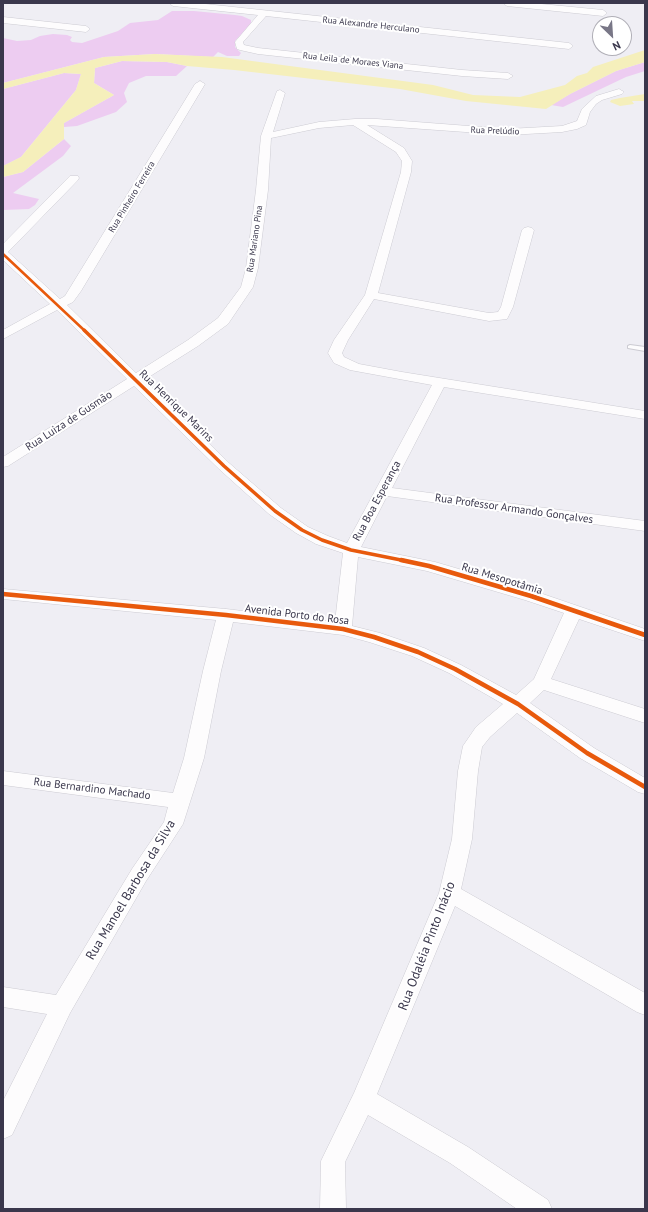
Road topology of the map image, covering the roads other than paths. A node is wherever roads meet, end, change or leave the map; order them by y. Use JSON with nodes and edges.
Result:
{"nodes":[{"id":1,"x":173,"y":3,"type":"edge"},
{"id":2,"x":244,"y":3,"type":"edge"},
{"id":3,"x":507,"y":3,"type":"edge"},
{"id":4,"x":236,"y":10,"type":"junction"},
{"id":5,"x":264,"y":13,"type":"junction"},
{"id":6,"x":603,"y":13,"type":"dead end"},
{"id":7,"x":3,"y":20,"type":"edge"},
{"id":8,"x":86,"y":29,"type":"dead end"},
{"id":9,"x":569,"y":46,"type":"dead end"},
{"id":10,"x":508,"y":76,"type":"dead end"},
{"id":11,"x":200,"y":84,"type":"dead end"},
{"id":12,"x":619,"y":92,"type":"dead end"},
{"id":13,"x":280,"y":93,"type":"dead end"},
{"id":14,"x":355,"y":122,"type":"junction"},
{"id":15,"x":266,"y":136,"type":"junction"},
{"id":16,"x":74,"y":178,"type":"dead end"},
{"id":17,"x":528,"y":230,"type":"dead end"},
{"id":18,"x":3,"y":252,"type":"edge"},
{"id":19,"x":371,"y":295,"type":"junction"},
{"id":20,"x":59,"y":305,"type":"junction"},
{"id":21,"x":3,"y":335,"type":"edge"},
{"id":22,"x":630,"y":347,"type":"dead end"},
{"id":23,"x":645,"y":349,"type":"edge"},
{"id":24,"x":134,"y":379,"type":"junction"},
{"id":25,"x":440,"y":382,"type":"junction"},
{"id":26,"x":645,"y":415,"type":"edge"},
{"id":27,"x":3,"y":463,"type":"edge"},
{"id":28,"x":382,"y":491,"type":"junction"},
{"id":29,"x":645,"y":526,"type":"edge"},
{"id":30,"x":351,"y":550,"type":"junction"},
{"id":31,"x":3,"y":594,"type":"edge"},
{"id":32,"x":574,"y":611,"type":"junction"},
{"id":33,"x":226,"y":615,"type":"junction"},
{"id":34,"x":343,"y":629,"type":"junction"},
{"id":35,"x":645,"y":635,"type":"edge"},
{"id":36,"x":541,"y":682,"type":"junction"},
{"id":37,"x":518,"y":704,"type":"junction"},
{"id":38,"x":645,"y":716,"type":"edge"},
{"id":39,"x":3,"y":778,"type":"edge"},
{"id":40,"x":645,"y":787,"type":"edge"},
{"id":41,"x":180,"y":801,"type":"junction"},
{"id":42,"x":450,"y":893,"type":"junction"},
{"id":43,"x":3,"y":997,"type":"edge"},
{"id":44,"x":645,"y":1005,"type":"edge"},
{"id":45,"x":62,"y":1006,"type":"junction"},
{"id":46,"x":363,"y":1099,"type":"junction"},
{"id":47,"x":3,"y":1127,"type":"edge"},
{"id":48,"x":333,"y":1209,"type":"edge"},
{"id":49,"x":539,"y":1209,"type":"edge"}],
"edges":[{"from":1,"to":4,"type":"street","name":"Rua Alexandre Herculano"},
{"from":2,"to":4,"type":"street"},
{"from":3,"to":6,"type":"street"},
{"from":4,"to":5,"type":"street","name":"Rua Alexandre Herculano"},
{"from":5,"to":9,"type":"street","name":"Rua Alexandre Herculano"},
{"from":5,"to":10,"type":"street","name":"Rua Leila de Moraes Viana"},
{"from":7,"to":8,"type":"street"},
{"from":11,"to":20,"type":"street","name":"Rua Pinheiro Ferreira"},
{"from":12,"to":14,"type":"street","name":"Rua Prelúdio"},
{"from":13,"to":15,"type":"street","name":"Rua Mariano Pina"},
{"from":14,"to":15,"type":"street","name":"Rua Prelúdio"},
{"from":14,"to":19,"type":"street"},
{"from":15,"to":24,"type":"street","name":"Rua Mariano Pina"},
{"from":16,"to":18,"type":"street","name":"Rua Henrique Marins"},
{"from":17,"to":19,"type":"street"},
{"from":18,"to":20,"type":"street","name":"Rua Henrique Marins"},
{"from":19,"to":25,"type":"street"},
{"from":20,"to":21,"type":"street","name":"Rua Pinheiro Ferreira"},
{"from":20,"to":24,"type":"street","name":"Rua Henrique Marins"},
{"from":22,"to":23,"type":"lane"},
{"from":24,"to":27,"type":"street","name":"Rua Luiza de Gusmão"},
{"from":24,"to":30,"type":"street","name":"Rua Henrique Marins"},
{"from":25,"to":26,"type":"street"},
{"from":25,"to":28,"type":"street","name":"Rua Boa Esperança"},
{"from":28,"to":29,"type":"street","name":"Rua Professor Armando Gonçalves"},
{"from":28,"to":30,"type":"street","name":"Rua Boa Esperança"},
{"from":30,"to":32,"type":"street","name":"Rua Mesopotâmia"},
{"from":30,"to":34,"type":"street","name":"Rua Boa Esperança"},
{"from":31,"to":33,"type":"street","name":"Avenida Porto do Rosa"},
{"from":32,"to":35,"type":"street","name":"Rua Mesopotâmia"},
{"from":32,"to":36,"type":"street","name":"Rua Odaléia Pinto Inácio"},
{"from":33,"to":34,"type":"street","name":"Avenida Porto do Rosa"},
{"from":33,"to":41,"type":"street","name":"Rua Manoel Barbosa da Silva"},
{"from":34,"to":37,"type":"street","name":"Avenida Porto do Rosa"},
{"from":36,"to":37,"type":"street","name":"Rua Odaléia Pinto Inácio"},
{"from":36,"to":38,"type":"street"},
{"from":37,"to":40,"type":"street","name":"Avenida Porto do Rosa"},
{"from":37,"to":42,"type":"street","name":"Rua Odaléia Pinto Inácio"},
{"from":39,"to":41,"type":"street","name":"Rua Bernardino Machado"},
{"from":41,"to":45,"type":"street","name":"Rua Manoel Barbosa da Silva"},
{"from":42,"to":44,"type":"street"},
{"from":42,"to":46,"type":"street","name":"Rua Odaléia Pinto Inácio"},
{"from":43,"to":45,"type":"street"},
{"from":45,"to":47,"type":"street","name":"Rua Manoel Barbosa da Silva"},
{"from":46,"to":48,"type":"street","name":"Rua Odaléia Pinto Inácio"},
{"from":46,"to":49,"type":"street"}]}
